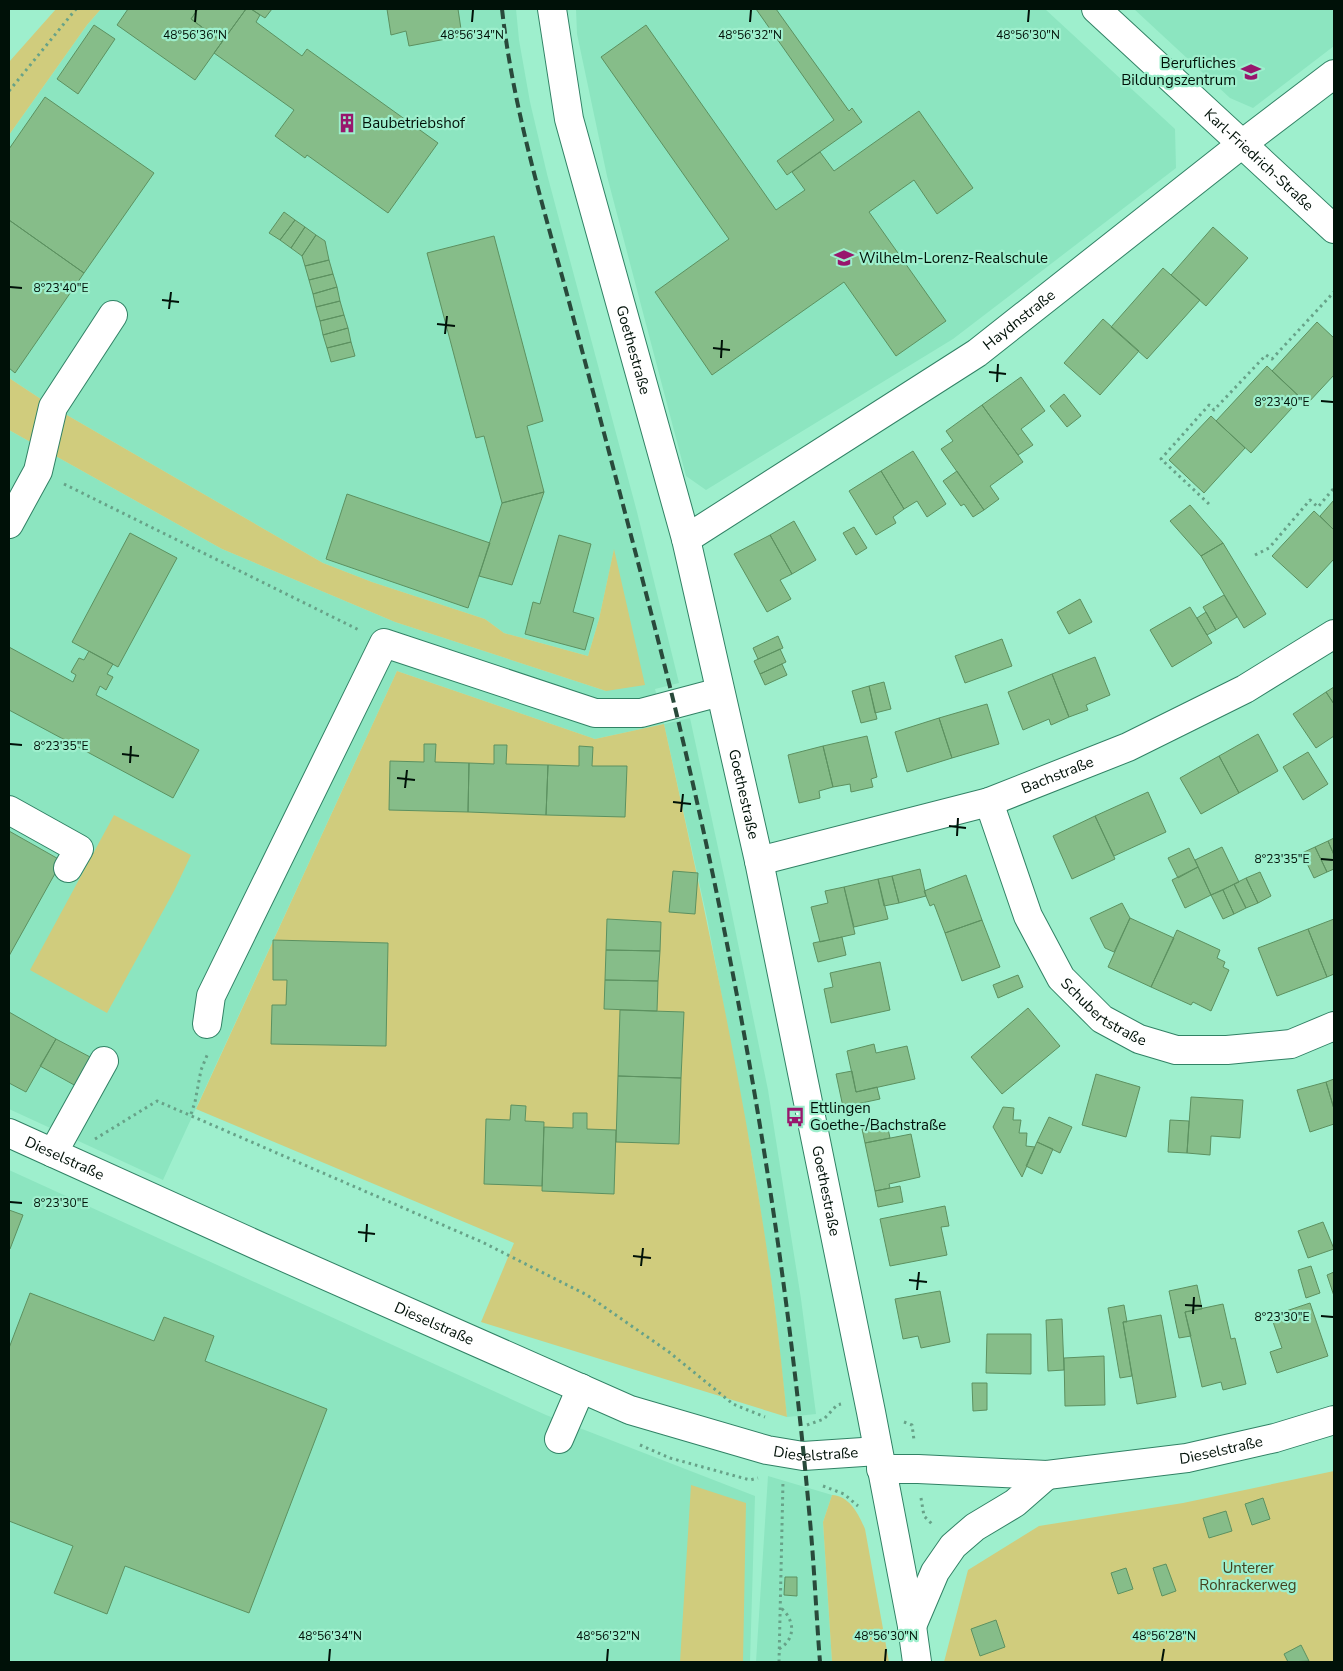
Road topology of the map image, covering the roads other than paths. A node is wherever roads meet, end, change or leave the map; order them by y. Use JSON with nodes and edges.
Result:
{"nodes":[{"id":1,"x":552,"y":9,"type":"edge"},
{"id":2,"x":1096,"y":9,"type":"edge"},
{"id":3,"x":1334,"y":74,"type":"edge"},
{"id":4,"x":1242,"y":144,"type":"junction"},
{"id":5,"x":1334,"y":229,"type":"edge"},
{"id":6,"x":113,"y":315,"type":"dead end"},
{"id":7,"x":9,"y":524,"type":"edge"},
{"id":8,"x":686,"y":539,"type":"junction"},
{"id":9,"x":1334,"y":634,"type":"edge"},
{"id":10,"x":720,"y":692,"type":"junction"},
{"id":11,"x":989,"y":802,"type":"junction"},
{"id":12,"x":9,"y":810,"type":"edge"},
{"id":13,"x":759,"y":861,"type":"junction"},
{"id":14,"x":68,"y":868,"type":"dead end"},
{"id":15,"x":1334,"y":1026,"type":"edge"},
{"id":16,"x":209,"y":1036,"type":"road end"},
{"id":17,"x":104,"y":1061,"type":"dead end"},
{"id":18,"x":9,"y":1132,"type":"edge"},
{"id":19,"x":59,"y":1155,"type":"junction"},
{"id":20,"x":581,"y":1388,"type":"junction"},
{"id":21,"x":1334,"y":1420,"type":"edge"},
{"id":22,"x":559,"y":1439,"type":"dead end"},
{"id":23,"x":880,"y":1460,"type":"junction"},
{"id":24,"x":1047,"y":1474,"type":"junction"},
{"id":25,"x":912,"y":1626,"type":"junction"},
{"id":26,"x":916,"y":1662,"type":"edge"}],
"edges":[{"from":1,"to":8,"type":"street","name":"Goethestraße"},
{"from":2,"to":4,"type":"street","name":"Karl-Friedrich-Straße"},
{"from":3,"to":4,"type":"street","name":"Haydnstraße"},
{"from":4,"to":5,"type":"street","name":"Karl-Friedrich-Straße"},
{"from":4,"to":8,"type":"street","name":"Haydnstraße"},
{"from":6,"to":7,"type":"street"},
{"from":8,"to":10,"type":"street","name":"Goethestraße"},
{"from":9,"to":11,"type":"street","name":"Bachstraße"},
{"from":10,"to":13,"type":"street","name":"Goethestraße"},
{"from":10,"to":16,"type":"street"},
{"from":11,"to":13,"type":"street","name":"Bachstraße"},
{"from":11,"to":15,"type":"street","name":"Schubertstraße"},
{"from":12,"to":14,"type":"street"},
{"from":13,"to":23,"type":"street","name":"Goethestraße"},
{"from":17,"to":19,"type":"street"},
{"from":18,"to":19,"type":"street","name":"Dieselstraße"},
{"from":19,"to":20,"type":"street","name":"Dieselstraße"},
{"from":20,"to":22,"type":"street"},
{"from":20,"to":23,"type":"street","name":"Dieselstraße"},
{"from":21,"to":24,"type":"street","name":"Dieselstraße"},
{"from":23,"to":24,"type":"street","name":"Dieselstraße"},
{"from":23,"to":25,"type":"street","name":"Goethestraße"},
{"from":24,"to":25,"type":"street"},
{"from":25,"to":26,"type":"street","name":"Goethestraße"}]}
